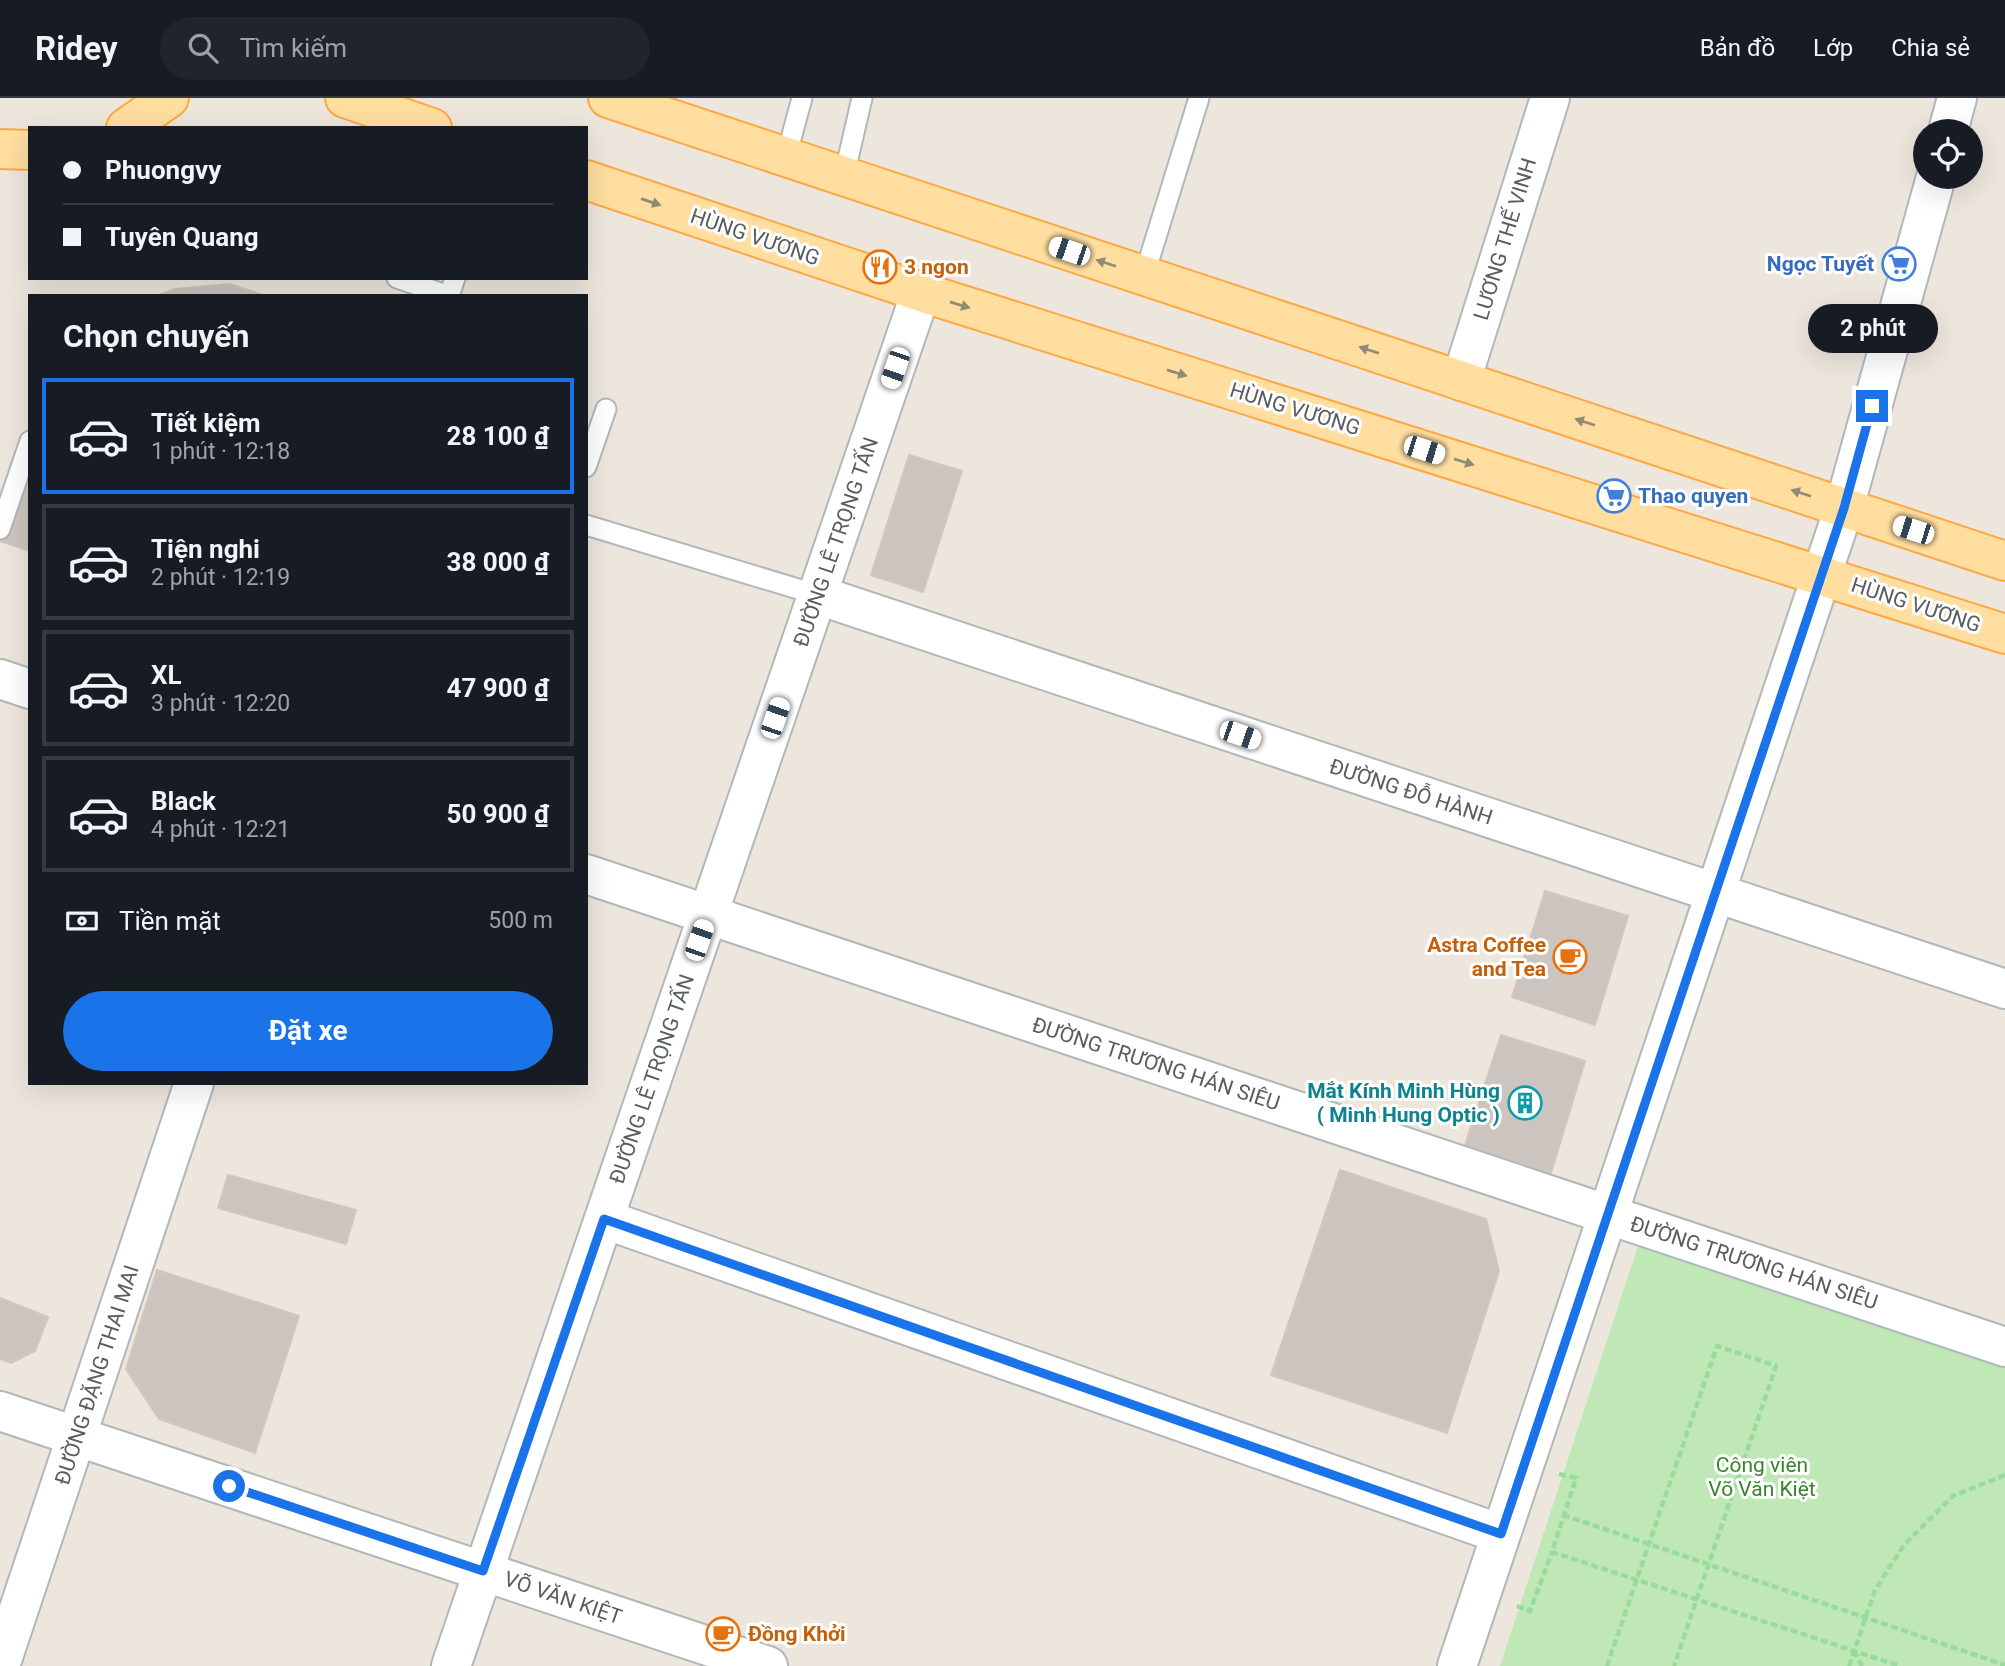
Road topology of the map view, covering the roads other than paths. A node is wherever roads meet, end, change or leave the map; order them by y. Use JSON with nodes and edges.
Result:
{"nodes":[{"id":1,"x":170,"y":98,"type":"edge"},
{"id":2,"x":345,"y":98,"type":"edge"},
{"id":3,"x":608,"y":98,"type":"edge"},
{"id":4,"x":802,"y":98,"type":"edge"},
{"id":5,"x":862,"y":98,"type":"edge"},
{"id":6,"x":1199,"y":98,"type":"edge"},
{"id":7,"x":1550,"y":98,"type":"edge"},
{"id":8,"x":1957,"y":98,"type":"edge"},
{"id":9,"x":1951,"y":119,"type":"edge"},
{"id":10,"x":129,"y":126,"type":"edge"},
{"id":11,"x":426,"y":126,"type":"edge"},
{"id":12,"x":0,"y":149,"type":"edge"},
{"id":13,"x":28,"y":150,"type":"edge"},
{"id":14,"x":786,"y":157,"type":"junction"},
{"id":15,"x":844,"y":176,"type":"junction"},
{"id":16,"x":588,"y":181,"type":"edge"},
{"id":17,"x":1933,"y":189,"type":"edge"},
{"id":18,"x":1144,"y":276,"type":"junction"},
{"id":19,"x":403,"y":280,"type":"edge"},
{"id":20,"x":921,"y":292,"type":"junction"},
{"id":21,"x":443,"y":294,"type":"edge"},
{"id":22,"x":1461,"y":381,"type":"junction"},
{"id":23,"x":606,"y":409,"type":"dead end"},
{"id":24,"x":28,"y":447,"type":"edge"},
{"id":25,"x":588,"y":461,"type":"edge"},
{"id":26,"x":1844,"y":508,"type":"junction"},
{"id":27,"x":588,"y":526,"type":"edge"},
{"id":28,"x":0,"y":528,"type":"edge"},
{"id":29,"x":2005,"y":561,"type":"edge"},
{"id":30,"x":1822,"y":574,"type":"junction"},
{"id":31,"x":818,"y":595,"type":"junction"},
{"id":32,"x":2005,"y":634,"type":"edge"},
{"id":33,"x":0,"y":679,"type":"edge"},
{"id":34,"x":28,"y":688,"type":"edge"},
{"id":35,"x":588,"y":875,"type":"edge"},
{"id":36,"x":1716,"y":893,"type":"junction"},
{"id":37,"x":708,"y":915,"type":"junction"},
{"id":38,"x":2005,"y":989,"type":"edge"},
{"id":39,"x":193,"y":1085,"type":"edge"},
{"id":40,"x":1608,"y":1214,"type":"junction"},
{"id":41,"x":604,"y":1219,"type":"junction"},
{"id":42,"x":2005,"y":1347,"type":"edge"},
{"id":43,"x":0,"y":1411,"type":"edge"},
{"id":44,"x":77,"y":1436,"type":"junction"},
{"id":45,"x":1501,"y":1534,"type":"junction"},
{"id":46,"x":483,"y":1571,"type":"junction"},
{"id":47,"x":0,"y":1666,"type":"edge"},
{"id":48,"x":451,"y":1666,"type":"edge"},
{"id":49,"x":768,"y":1666,"type":"edge"},
{"id":50,"x":1457,"y":1666,"type":"edge"}],
"edges":[{"from":1,"to":10,"type":"main road"},
{"from":2,"to":11,"type":"main road"},
{"from":3,"to":14,"type":"main road"},
{"from":4,"to":14,"type":"lane"},
{"from":5,"to":15,"type":"lane"},
{"from":6,"to":18,"type":"lane"},
{"from":7,"to":22,"type":"street","name":"LƯƠNG THẾ VINH"},
{"from":8,"to":9,"type":"street"},
{"from":12,"to":13,"type":"main road"},
{"from":14,"to":15,"type":"main road"},
{"from":18,"to":15,"type":"main road","one_way":true},
{"from":16,"to":20,"type":"main road","name":"HÙNG VƯƠNG","one_way":true},
{"from":17,"to":26,"type":"street"},
{"from":22,"to":18,"type":"main road","one_way":true},
{"from":19,"to":21,"type":"lane"},
{"from":20,"to":30,"type":"main road","name":"HÙNG VƯƠNG","one_way":true},
{"from":20,"to":31,"type":"street","name":"ĐƯỜNG LÊ TRỌNG TẤN"},
{"from":26,"to":22,"type":"main road","one_way":true},
{"from":23,"to":25,"type":"lane"},
{"from":24,"to":28,"type":"lane"},
{"from":26,"to":29,"type":"main road"},
{"from":26,"to":30,"type":"street"},
{"from":27,"to":31,"type":"lane"},
{"from":30,"to":32,"type":"main road","name":"HÙNG VƯƠNG"},
{"from":30,"to":36,"type":"street"},
{"from":31,"to":36,"type":"street","name":"ĐƯỜNG ĐỖ HÀNH"},
{"from":31,"to":37,"type":"street","name":"ĐƯỜNG LÊ TRỌNG TẤN"},
{"from":33,"to":34,"type":"street"},
{"from":35,"to":37,"type":"street","name":"ĐƯỜNG TRƯƠNG HÁN SIÊU"},
{"from":36,"to":38,"type":"street","name":"ĐƯỜNG ĐỖ HÀNH"},
{"from":36,"to":40,"type":"street"},
{"from":37,"to":40,"type":"street","name":"ĐƯỜNG TRƯƠNG HÁN SIÊU"},
{"from":37,"to":41,"type":"street","name":"ĐƯỜNG LÊ TRỌNG TẤN"},
{"from":39,"to":44,"type":"street","name":"ĐƯỜNG ĐẶNG THAI MAI"},
{"from":40,"to":42,"type":"street","name":"ĐƯỜNG TRƯƠNG HÁN SIÊU"},
{"from":40,"to":45,"type":"street"},
{"from":41,"to":45,"type":"street"},
{"from":41,"to":46,"type":"street","name":"ĐƯỜNG LÊ TRỌNG TẤN"},
{"from":43,"to":44,"type":"street","name":"VÕ VĂN KIỆT"},
{"from":44,"to":46,"type":"street","name":"VÕ VĂN KIỆT"},
{"from":44,"to":47,"type":"street","name":"ĐƯỜNG ĐẶNG THAI MAI"},
{"from":45,"to":50,"type":"street"},
{"from":46,"to":48,"type":"street","name":"ĐƯỜNG LÊ TRỌNG TẤN"},
{"from":46,"to":49,"type":"street","name":"VÕ VĂN KIỆT"}]}
